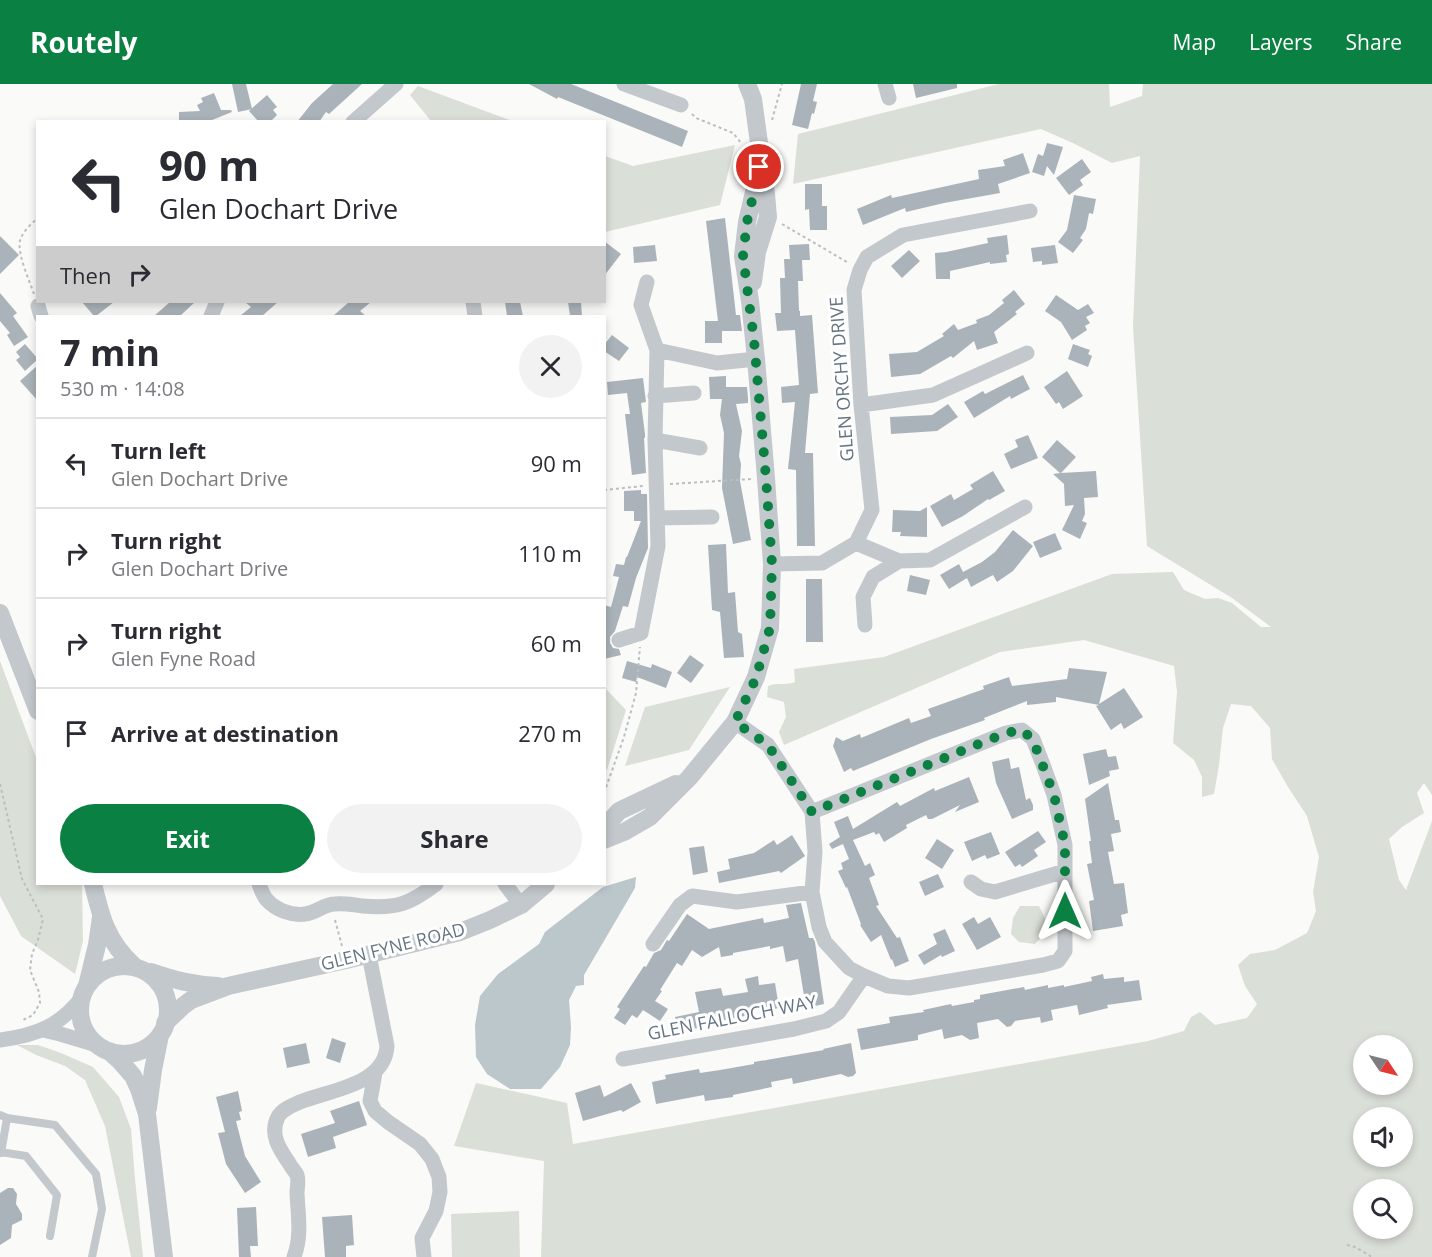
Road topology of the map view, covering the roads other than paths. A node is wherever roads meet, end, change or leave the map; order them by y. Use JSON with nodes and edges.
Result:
{"nodes":[{"id":1,"x":396,"y":84,"type":"edge"},
{"id":2,"x":624,"y":84,"type":"edge"},
{"id":3,"x":747,"y":84,"type":"edge"},
{"id":4,"x":681,"y":105,"type":"road end"},
{"id":5,"x":355,"y":120,"type":"edge"},
{"id":6,"x":753,"y":153,"type":"junction"},
{"id":7,"x":1030,"y":211,"type":"dead end"},
{"id":8,"x":647,"y":282,"type":"dead end"},
{"id":9,"x":750,"y":301,"type":"junction"},
{"id":10,"x":657,"y":350,"type":"junction"},
{"id":11,"x":1027,"y":353,"type":"dead end"},
{"id":12,"x":756,"y":359,"type":"junction"},
{"id":13,"x":694,"y":393,"type":"dead end"},
{"id":14,"x":655,"y":396,"type":"junction"},
{"id":15,"x":861,"y":405,"type":"junction"},
{"id":16,"x":655,"y":440,"type":"junction"},
{"id":17,"x":700,"y":447,"type":"dead end"},
{"id":18,"x":1025,"y":507,"type":"dead end"},
{"id":19,"x":712,"y":517,"type":"dead end"},
{"id":20,"x":657,"y":518,"type":"junction"},
{"id":21,"x":856,"y":543,"type":"junction"},
{"id":22,"x":898,"y":561,"type":"junction"},
{"id":23,"x":772,"y":564,"type":"junction"},
{"id":24,"x":0,"y":613,"type":"edge"},
{"id":25,"x":865,"y":625,"type":"dead end"},
{"id":26,"x":619,"y":640,"type":"dead end"},
{"id":27,"x":36,"y":706,"type":"edge"},
{"id":28,"x":735,"y":722,"type":"junction"},
{"id":29,"x":689,"y":778,"type":"junction"},
{"id":30,"x":812,"y":812,"type":"junction"},
{"id":31,"x":606,"y":826,"type":"edge"},
{"id":32,"x":606,"y":839,"type":"edge"},
{"id":33,"x":1065,"y":871,"type":"junction"},
{"id":34,"x":971,"y":882,"type":"dead end"},
{"id":35,"x":93,"y":885,"type":"edge"},
{"id":36,"x":259,"y":885,"type":"edge"},
{"id":37,"x":435,"y":885,"type":"edge"},
{"id":38,"x":506,"y":885,"type":"edge"},
{"id":39,"x":545,"y":885,"type":"edge"},
{"id":40,"x":812,"y":891,"type":"junction"},
{"id":41,"x":521,"y":905,"type":"junction"},
{"id":42,"x":101,"y":917,"type":"junction"},
{"id":43,"x":653,"y":944,"type":"dead end"},
{"id":44,"x":369,"y":955,"type":"junction"},
{"id":45,"x":139,"y":968,"type":"junction"},
{"id":46,"x":864,"y":976,"type":"junction"},
{"id":47,"x":228,"y":986,"type":"junction"},
{"id":48,"x":85,"y":992,"type":"junction"},
{"id":49,"x":163,"y":1027,"type":"junction"},
{"id":50,"x":43,"y":1030,"type":"junction"},
{"id":51,"x":0,"y":1040,"type":"edge"},
{"id":52,"x":103,"y":1048,"type":"junction"},
{"id":53,"x":623,"y":1059,"type":"dead end"},
{"id":54,"x":375,"y":1073,"type":"junction"},
{"id":55,"x":147,"y":1114,"type":"junction"},
{"id":56,"x":3,"y":1117,"type":"edge"},
{"id":57,"x":1,"y":1152,"type":"edge"},
{"id":58,"x":50,"y":1236,"type":"dead end"},
{"id":59,"x":92,"y":1257,"type":"edge"},
{"id":60,"x":164,"y":1257,"type":"edge"},
{"id":61,"x":294,"y":1257,"type":"edge"},
{"id":62,"x":424,"y":1257,"type":"edge"}],
"edges":[{"from":1,"to":5,"type":"street"},
{"from":2,"to":4,"type":"street"},
{"from":3,"to":6,"type":"street"},
{"from":6,"to":9,"type":"street"},
{"from":6,"to":9,"type":"street"},
{"from":7,"to":15,"type":"street","name":"GLEN ORCHY DRIVE"},
{"from":8,"to":10,"type":"street"},
{"from":9,"to":12,"type":"street"},
{"from":10,"to":12,"type":"street"},
{"from":10,"to":14,"type":"street"},
{"from":11,"to":15,"type":"street"},
{"from":12,"to":23,"type":"street"},
{"from":13,"to":14,"type":"street"},
{"from":14,"to":16,"type":"street"},
{"from":15,"to":21,"type":"street","name":"GLEN ORCHY DRIVE"},
{"from":16,"to":17,"type":"street"},
{"from":16,"to":20,"type":"street"},
{"from":18,"to":22,"type":"street"},
{"from":19,"to":20,"type":"street"},
{"from":20,"to":26,"type":"street"},
{"from":21,"to":22,"type":"street"},
{"from":21,"to":23,"type":"street"},
{"from":22,"to":25,"type":"street"},
{"from":23,"to":28,"type":"street"},
{"from":24,"to":27,"type":"street"},
{"from":28,"to":29,"type":"street"},
{"from":28,"to":30,"type":"street"},
{"from":29,"to":31,"type":"street"},
{"from":29,"to":32,"type":"street"},
{"from":30,"to":33,"type":"street"},
{"from":30,"to":40,"type":"street"},
{"from":33,"to":34,"type":"street"},
{"from":33,"to":46,"type":"street"},
{"from":35,"to":42,"type":"street"},
{"from":36,"to":37,"type":"street"},
{"from":38,"to":41,"type":"street"},
{"from":39,"to":41,"type":"street","name":"GLEN FYNE ROAD"},
{"from":40,"to":43,"type":"street"},
{"from":40,"to":46,"type":"street"},
{"from":41,"to":44,"type":"street","name":"GLEN FYNE ROAD"},
{"from":42,"to":45,"type":"street"},
{"from":42,"to":48,"type":"street"},
{"from":44,"to":47,"type":"street","name":"GLEN FYNE ROAD"},
{"from":44,"to":54,"type":"street"},
{"from":45,"to":47,"type":"street","name":"GLEN FYNE ROAD"},
{"from":45,"to":48,"type":"street"},
{"from":45,"to":49,"type":"street"},
{"from":46,"to":53,"type":"street","name":"GLEN FALLOCH WAY"},
{"from":47,"to":49,"type":"street","name":"GLEN FYNE ROAD"},
{"from":48,"to":50,"type":"street"},
{"from":48,"to":52,"type":"street"},
{"from":49,"to":52,"type":"street"},
{"from":49,"to":55,"type":"street"},
{"from":50,"to":51,"type":"street"},
{"from":50,"to":52,"type":"street"},
{"from":52,"to":55,"type":"street"},
{"from":54,"to":61,"type":"street"},
{"from":54,"to":62,"type":"street"},
{"from":55,"to":60,"type":"street"},
{"from":56,"to":57,"type":"lane"},
{"from":56,"to":59,"type":"lane"},
{"from":57,"to":58,"type":"lane"}]}
